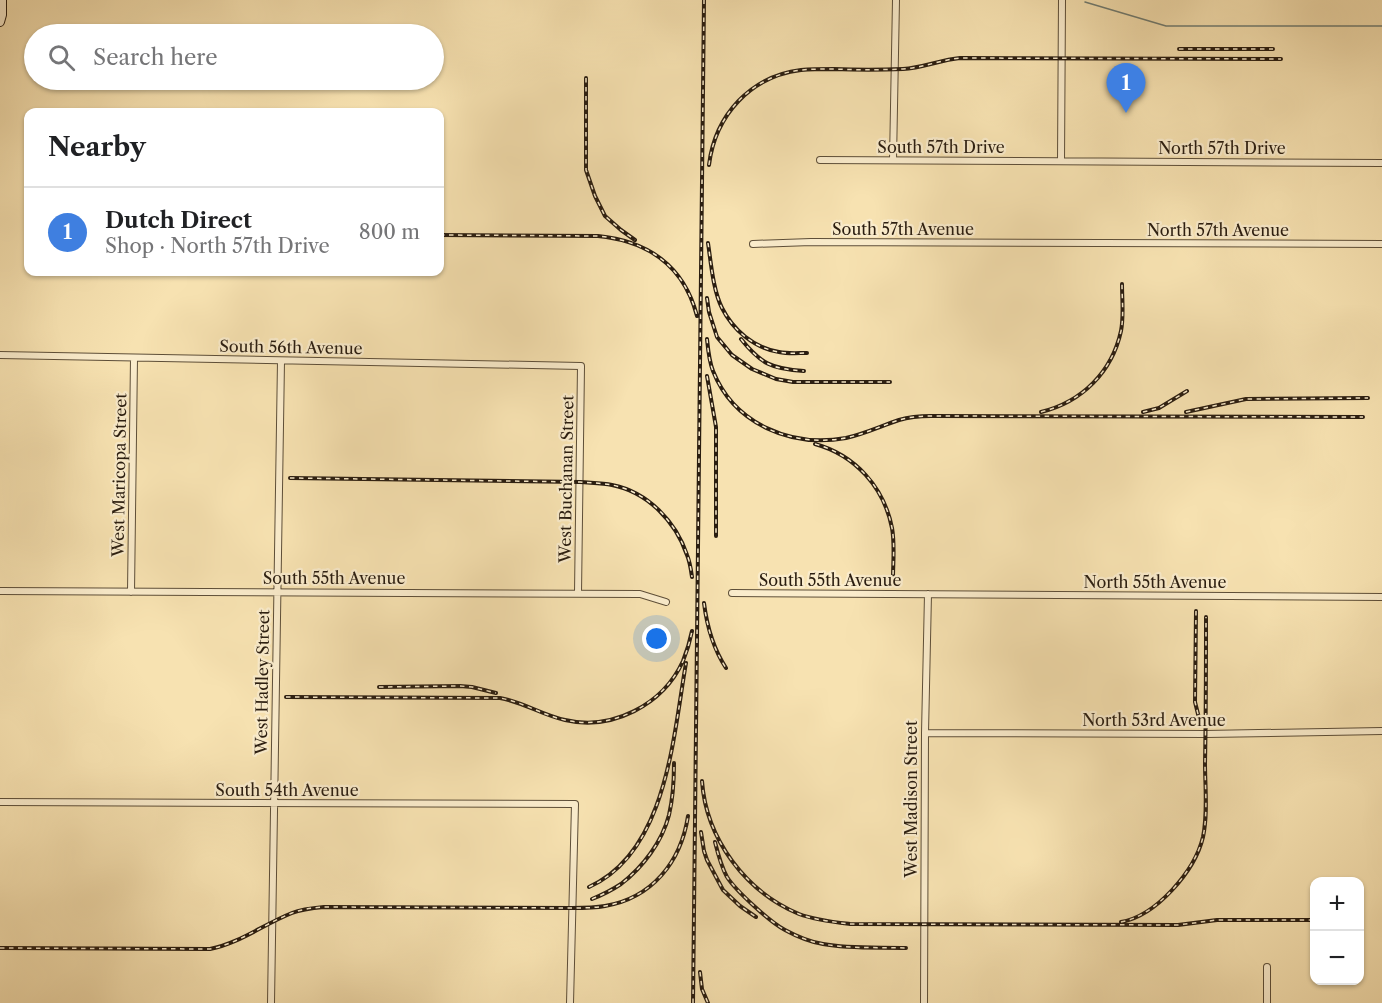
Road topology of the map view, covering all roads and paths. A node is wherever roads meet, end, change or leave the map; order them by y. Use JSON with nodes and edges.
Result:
{"nodes":[{"id":1,"x":2,"y":0,"type":"edge"},
{"id":2,"x":896,"y":0,"type":"edge"},
{"id":3,"x":1062,"y":0,"type":"edge"},
{"id":4,"x":0,"y":21,"type":"edge"},
{"id":5,"x":820,"y":160,"type":"dead end"},
{"id":6,"x":893,"y":160,"type":"junction"},
{"id":7,"x":1061,"y":161,"type":"junction"},
{"id":8,"x":1382,"y":163,"type":"edge"},
{"id":9,"x":1054,"y":243,"type":"joint"},
{"id":10,"x":753,"y":244,"type":"dead end"},
{"id":11,"x":1382,"y":244,"type":"edge"},
{"id":12,"x":0,"y":355,"type":"edge"},
{"id":13,"x":134,"y":358,"type":"junction"},
{"id":14,"x":281,"y":361,"type":"junction"},
{"id":15,"x":581,"y":366,"type":"joint"},
{"id":16,"x":0,"y":591,"type":"edge"},
{"id":17,"x":277,"y":591,"type":"junction"},
{"id":18,"x":131,"y":592,"type":"junction"},
{"id":19,"x":578,"y":593,"type":"junction"},
{"id":20,"x":732,"y":593,"type":"dead end"},
{"id":21,"x":928,"y":594,"type":"junction"},
{"id":22,"x":1382,"y":597,"type":"edge"},
{"id":23,"x":666,"y":602,"type":"dead end"},
{"id":24,"x":1382,"y":731,"type":"edge"},
{"id":25,"x":925,"y":733,"type":"junction"},
{"id":26,"x":0,"y":802,"type":"edge"},
{"id":27,"x":274,"y":804,"type":"junction"},
{"id":28,"x":1267,"y":967,"type":"dead end"},
{"id":29,"x":271,"y":1003,"type":"edge"},
{"id":30,"x":570,"y":1003,"type":"edge"},
{"id":31,"x":924,"y":1003,"type":"edge"},
{"id":32,"x":1267,"y":1003,"type":"edge"}],
"edges":[{"from":1,"to":4,"type":"main road"},
{"from":2,"to":6,"type":"street"},
{"from":3,"to":7,"type":"street"},
{"from":5,"to":6,"type":"street","name":"South 57th Drive"},
{"from":6,"to":7,"type":"street","name":"South 57th Drive"},
{"from":7,"to":8,"type":"street","name":"North 57th Drive"},
{"from":9,"to":10,"type":"street","name":"South 57th Avenue"},
{"from":9,"to":11,"type":"street","name":"North 57th Avenue"},
{"from":12,"to":13,"type":"street","name":"South 56th Avenue"},
{"from":13,"to":14,"type":"street","name":"South 56th Avenue"},
{"from":13,"to":18,"type":"street","name":"West Maricopa Street"},
{"from":14,"to":15,"type":"street","name":"South 56th Avenue"},
{"from":14,"to":17,"type":"street","name":"West Hadley Street"},
{"from":15,"to":19,"type":"street","name":"West Buchanan Street"},
{"from":16,"to":18,"type":"street","name":"South 55th Avenue"},
{"from":17,"to":18,"type":"street","name":"South 55th Avenue"},
{"from":17,"to":19,"type":"street","name":"South 55th Avenue"},
{"from":17,"to":27,"type":"street","name":"West Hadley Street"},
{"from":19,"to":23,"type":"street","name":"South 55th Avenue"},
{"from":20,"to":21,"type":"street","name":"South 55th Avenue"},
{"from":21,"to":22,"type":"street","name":"North 55th Avenue"},
{"from":21,"to":25,"type":"street","name":"West Madison Street"},
{"from":24,"to":25,"type":"street","name":"North 53rd Avenue"},
{"from":25,"to":31,"type":"street","name":"West Madison Street"},
{"from":26,"to":27,"type":"street","name":"South 54th Avenue"},
{"from":27,"to":29,"type":"street","name":"West Hadley Street"},
{"from":27,"to":30,"type":"street","name":"South 54th Avenue"},
{"from":28,"to":32,"type":"street"}]}
